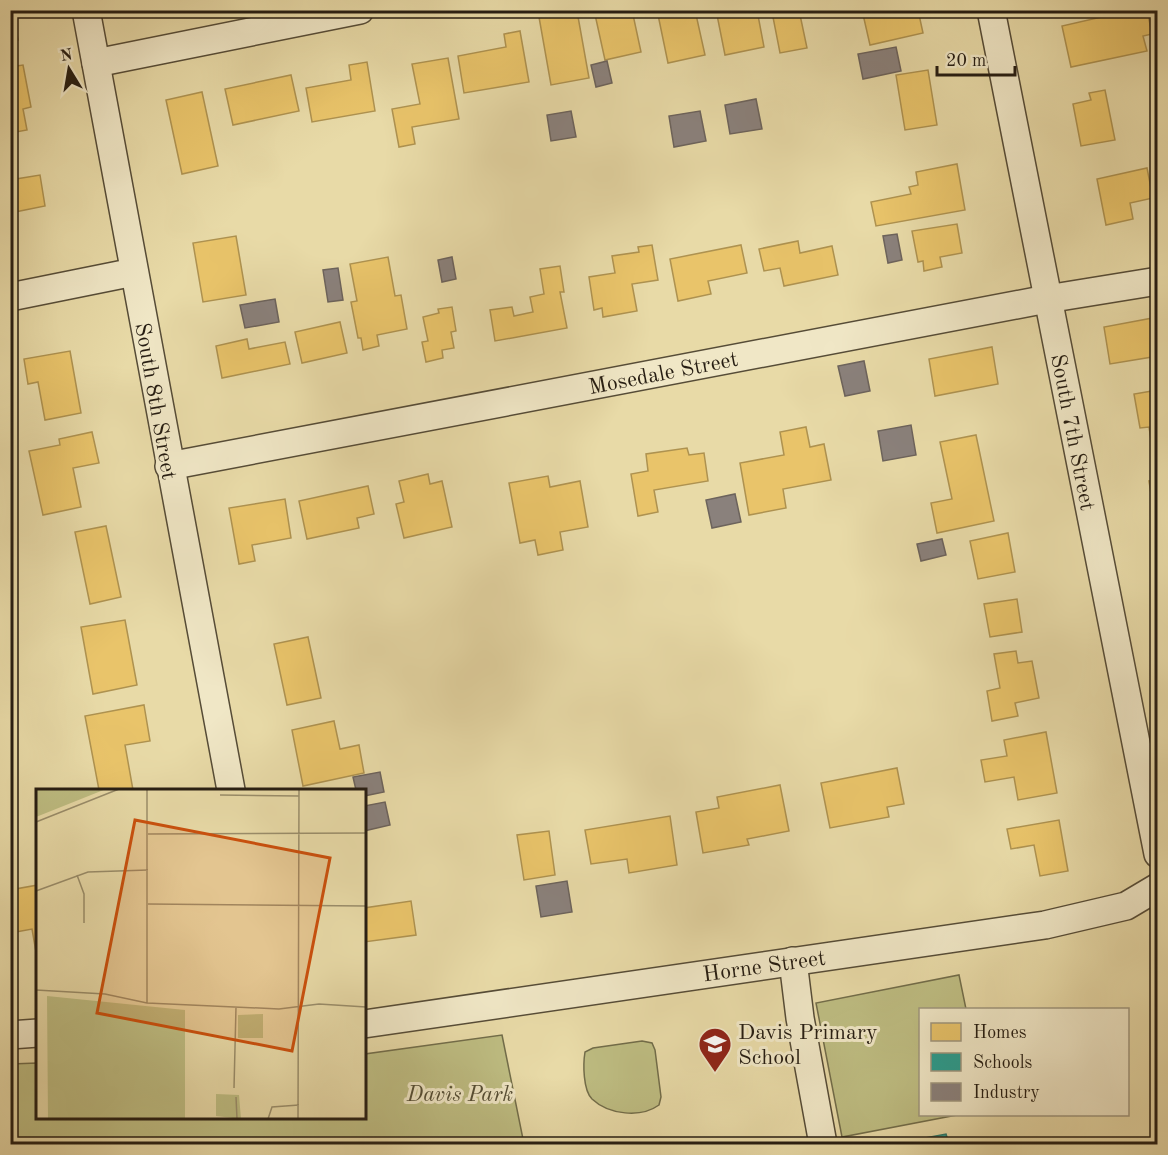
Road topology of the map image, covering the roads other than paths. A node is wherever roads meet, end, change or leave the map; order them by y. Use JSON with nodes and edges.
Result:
{"nodes":[{"id":1,"x":86,"y":10,"type":"edge"},
{"id":2,"x":360,"y":10,"type":"edge"},
{"id":3,"x":991,"y":10,"type":"edge"},
{"id":4,"x":96,"y":63,"type":"junction"},
{"id":5,"x":134,"y":272,"type":"junction"},
{"id":6,"x":1158,"y":281,"type":"edge"},
{"id":7,"x":10,"y":297,"type":"edge"},
{"id":8,"x":1047,"y":299,"type":"junction"},
{"id":9,"x":169,"y":466,"type":"junction"},
{"id":10,"x":231,"y":789,"type":"edge"},
{"id":11,"x":1158,"y":854,"type":"edge"},
{"id":12,"x":1158,"y":887,"type":"edge"},
{"id":13,"x":793,"y":961,"type":"junction"},
{"id":14,"x":366,"y":1024,"type":"edge"},
{"id":15,"x":36,"y":1033,"type":"edge"},
{"id":16,"x":10,"y":1035,"type":"edge"},
{"id":17,"x":823,"y":1144,"type":"edge"}],
"edges":[{"from":1,"to":4,"type":"street","name":"South 8th Street"},
{"from":2,"to":4,"type":"street"},
{"from":3,"to":8,"type":"street","name":"South 7th Street"},
{"from":4,"to":5,"type":"street","name":"South 8th Street"},
{"from":5,"to":7,"type":"street"},
{"from":5,"to":9,"type":"street","name":"South 8th Street"},
{"from":6,"to":8,"type":"street","name":"Mosedale Street"},
{"from":8,"to":9,"type":"street","name":"Mosedale Street"},
{"from":8,"to":11,"type":"street","name":"South 7th Street"},
{"from":9,"to":10,"type":"street","name":"South 8th Street"},
{"from":12,"to":13,"type":"street","name":"Horne Street"},
{"from":13,"to":14,"type":"street","name":"Horne Street"},
{"from":13,"to":17,"type":"street"},
{"from":15,"to":16,"type":"street"}]}
